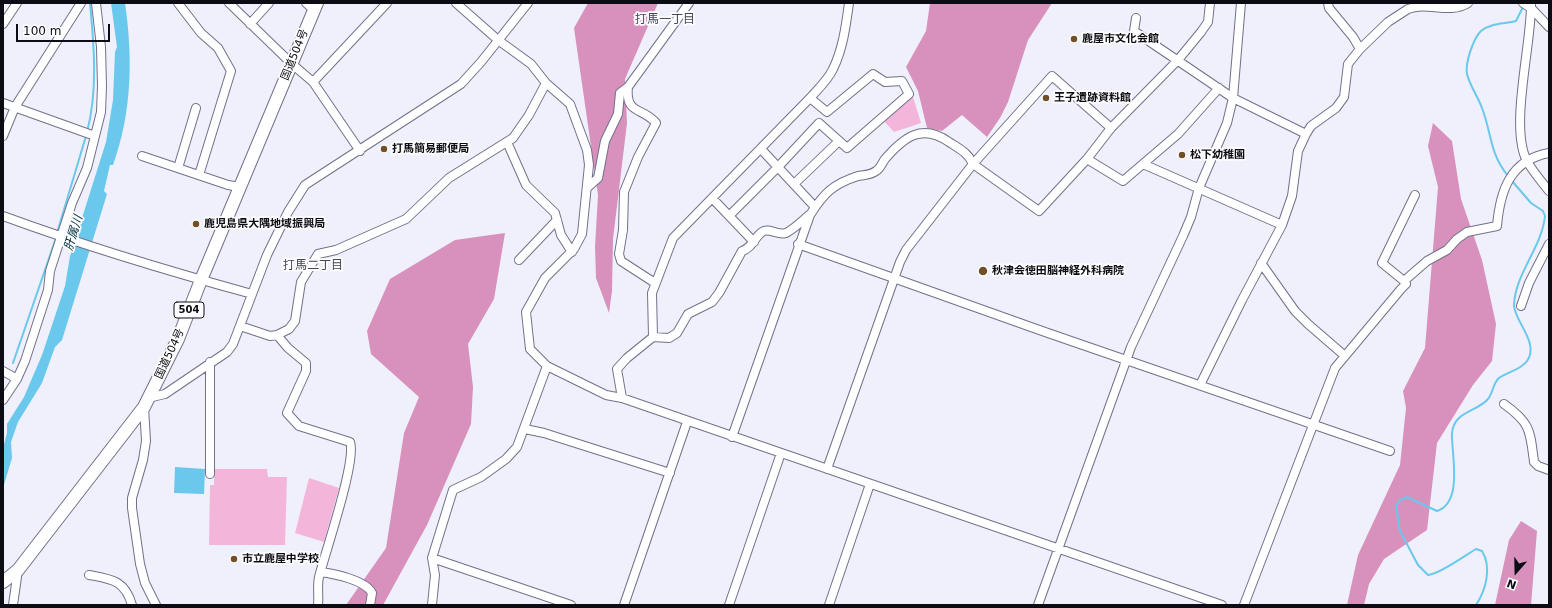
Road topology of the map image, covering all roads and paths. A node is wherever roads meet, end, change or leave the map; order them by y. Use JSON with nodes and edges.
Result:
{"nodes":[{"id":1,"x":17,"y":3,"type":"edge"},
{"id":2,"x":81,"y":3,"type":"edge"},
{"id":3,"x":96,"y":3,"type":"edge"},
{"id":4,"x":178,"y":3,"type":"edge"},
{"id":5,"x":228,"y":3,"type":"edge"},
{"id":6,"x":270,"y":3,"type":"edge"},
{"id":7,"x":387,"y":3,"type":"edge"},
{"id":8,"x":456,"y":3,"type":"edge"},
{"id":9,"x":528,"y":3,"type":"edge"},
{"id":10,"x":689,"y":3,"type":"edge"},
{"id":11,"x":849,"y":3,"type":"edge"},
{"id":12,"x":1210,"y":3,"type":"edge"},
{"id":13,"x":1241,"y":3,"type":"edge"},
{"id":14,"x":1328,"y":3,"type":"edge"},
{"id":15,"x":1468,"y":3,"type":"edge"},
{"id":16,"x":1523,"y":3,"type":"edge"},
{"id":17,"x":312,"y":5,"type":"edge"},
{"id":18,"x":1531,"y":6,"type":"edge"},
{"id":19,"x":1136,"y":18,"type":"dead end"},
{"id":20,"x":4,"y":19,"type":"edge"},
{"id":21,"x":250,"y":24,"type":"junction"},
{"id":22,"x":1549,"y":27,"type":"edge"},
{"id":23,"x":498,"y":40,"type":"junction"},
{"id":24,"x":1360,"y":49,"type":"junction"},
{"id":25,"x":1178,"y":60,"type":"junction"},
{"id":26,"x":292,"y":64,"type":"junction"},
{"id":27,"x":313,"y":82,"type":"junction"},
{"id":28,"x":546,"y":83,"type":"junction"},
{"id":29,"x":628,"y":87,"type":"junction"},
{"id":30,"x":1219,"y":88,"type":"junction"},
{"id":31,"x":810,"y":98,"type":"junction"},
{"id":32,"x":1233,"y":98,"type":"junction"},
{"id":33,"x":3,"y":103,"type":"edge"},
{"id":34,"x":15,"y":107,"type":"junction"},
{"id":35,"x":196,"y":108,"type":"dead end"},
{"id":36,"x":1111,"y":128,"type":"junction"},
{"id":37,"x":1306,"y":134,"type":"junction"},
{"id":38,"x":3,"y":136,"type":"edge"},
{"id":39,"x":95,"y":136,"type":"junction"},
{"id":40,"x":839,"y":141,"type":"junction"},
{"id":41,"x":507,"y":142,"type":"junction"},
{"id":42,"x":761,"y":149,"type":"junction"},
{"id":43,"x":360,"y":151,"type":"junction"},
{"id":44,"x":1549,"y":153,"type":"edge"},
{"id":45,"x":142,"y":156,"type":"dead end"},
{"id":46,"x":1087,"y":159,"type":"junction"},
{"id":47,"x":1527,"y":161,"type":"junction"},
{"id":48,"x":973,"y":164,"type":"junction"},
{"id":49,"x":1143,"y":164,"type":"junction"},
{"id":50,"x":778,"y":167,"type":"junction"},
{"id":51,"x":178,"y":168,"type":"junction"},
{"id":52,"x":199,"y":175,"type":"junction"},
{"id":53,"x":794,"y":184,"type":"junction"},
{"id":54,"x":240,"y":187,"type":"junction"},
{"id":55,"x":588,"y":187,"type":"junction"},
{"id":56,"x":1199,"y":188,"type":"junction"},
{"id":57,"x":1549,"y":191,"type":"edge"},
{"id":58,"x":1415,"y":195,"type":"dead end"},
{"id":59,"x":712,"y":198,"type":"junction"},
{"id":60,"x":815,"y":207,"type":"junction"},
{"id":61,"x":810,"y":215,"type":"junction"},
{"id":62,"x":3,"y":216,"type":"edge"},
{"id":63,"x":729,"y":216,"type":"junction"},
{"id":64,"x":557,"y":220,"type":"junction"},
{"id":65,"x":1282,"y":225,"type":"junction"},
{"id":66,"x":64,"y":238,"type":"junction"},
{"id":67,"x":754,"y":242,"type":"junction"},
{"id":68,"x":798,"y":244,"type":"junction"},
{"id":69,"x":1549,"y":244,"type":"edge"},
{"id":70,"x":572,"y":252,"type":"junction"},
{"id":71,"x":520,"y":260,"type":"dead end"},
{"id":72,"x":1261,"y":263,"type":"junction"},
{"id":73,"x":894,"y":279,"type":"junction"},
{"id":74,"x":201,"y":280,"type":"junction"},
{"id":75,"x":1404,"y":281,"type":"junction"},
{"id":76,"x":655,"y":283,"type":"junction"},
{"id":77,"x":252,"y":294,"type":"junction"},
{"id":78,"x":1521,"y":306,"type":"dead end"},
{"id":79,"x":240,"y":326,"type":"junction"},
{"id":80,"x":277,"y":336,"type":"junction"},
{"id":81,"x":653,"y":337,"type":"junction"},
{"id":82,"x":1345,"y":356,"type":"junction"},
{"id":83,"x":1126,"y":360,"type":"junction"},
{"id":84,"x":210,"y":362,"type":"junction"},
{"id":85,"x":547,"y":366,"type":"junction"},
{"id":86,"x":3,"y":371,"type":"edge"},
{"id":87,"x":17,"y":379,"type":"junction"},
{"id":88,"x":1200,"y":385,"type":"junction"},
{"id":89,"x":622,"y":398,"type":"junction"},
{"id":90,"x":3,"y":400,"type":"edge"},
{"id":91,"x":146,"y":402,"type":"junction"},
{"id":92,"x":1504,"y":404,"type":"dead end"},
{"id":93,"x":687,"y":422,"type":"junction"},
{"id":94,"x":1313,"y":425,"type":"junction"},
{"id":95,"x":525,"y":429,"type":"junction"},
{"id":96,"x":732,"y":437,"type":"junction"},
{"id":97,"x":1390,"y":450,"type":"dead end"},
{"id":98,"x":780,"y":453,"type":"junction"},
{"id":99,"x":827,"y":469,"type":"junction"},
{"id":100,"x":1549,"y":470,"type":"edge"},
{"id":101,"x":670,"y":473,"type":"junction"},
{"id":102,"x":210,"y":474,"type":"dead end"},
{"id":103,"x":870,"y":484,"type":"junction"},
{"id":104,"x":1058,"y":548,"type":"junction"},
{"id":105,"x":432,"y":558,"type":"junction"},
{"id":106,"x":18,"y":570,"type":"junction"},
{"id":107,"x":321,"y":572,"type":"junction"},
{"id":108,"x":89,"y":575,"type":"dead end"},
{"id":109,"x":3,"y":582,"type":"edge"},
{"id":110,"x":13,"y":605,"type":"edge"},
{"id":111,"x":132,"y":605,"type":"edge"},
{"id":112,"x":156,"y":605,"type":"edge"},
{"id":113,"x":318,"y":605,"type":"edge"},
{"id":114,"x":370,"y":605,"type":"edge"},
{"id":115,"x":432,"y":605,"type":"edge"},
{"id":116,"x":571,"y":605,"type":"edge"},
{"id":117,"x":624,"y":605,"type":"edge"},
{"id":118,"x":729,"y":605,"type":"edge"},
{"id":119,"x":828,"y":605,"type":"edge"},
{"id":120,"x":1038,"y":605,"type":"edge"},
{"id":121,"x":1222,"y":605,"type":"edge"},
{"id":122,"x":1244,"y":605,"type":"edge"}],
"edges":[{"from":1,"to":20,"type":"street"},
{"from":2,"to":34,"type":"street"},
{"from":3,"to":39,"type":"street"},
{"from":4,"to":52,"type":"street"},
{"from":5,"to":21,"type":"street"},
{"from":6,"to":21,"type":"street"},
{"from":7,"to":27,"type":"street"},
{"from":8,"to":23,"type":"street"},
{"from":9,"to":23,"type":"street"},
{"from":10,"to":29,"type":"street"},
{"from":11,"to":31,"type":"street"},
{"from":12,"to":25,"type":"street"},
{"from":13,"to":32,"type":"street"},
{"from":14,"to":24,"type":"street"},
{"from":15,"to":24,"type":"street"},
{"from":16,"to":18,"type":"street"},
{"from":17,"to":26,"type":"highway","name":"国道504号","number":"504"},
{"from":18,"to":22,"type":"street"},
{"from":18,"to":47,"type":"street"},
{"from":19,"to":25,"type":"street"},
{"from":21,"to":26,"type":"street"},
{"from":23,"to":28,"type":"street"},
{"from":23,"to":43,"type":"street"},
{"from":24,"to":37,"type":"street"},
{"from":25,"to":30,"type":"street"},
{"from":25,"to":36,"type":"street"},
{"from":26,"to":27,"type":"street"},
{"from":26,"to":54,"type":"highway","name":"国道504号","number":"504"},
{"from":27,"to":43,"type":"street"},
{"from":28,"to":41,"type":"street"},
{"from":28,"to":55,"type":"street"},
{"from":29,"to":55,"type":"street"},
{"from":29,"to":76,"type":"street"},
{"from":30,"to":32,"type":"street"},
{"from":30,"to":49,"type":"street"},
{"from":31,"to":40,"type":"street"},
{"from":31,"to":42,"type":"street"},
{"from":32,"to":37,"type":"street"},
{"from":32,"to":56,"type":"street"},
{"from":33,"to":34,"type":"street"},
{"from":34,"to":38,"type":"street"},
{"from":34,"to":39,"type":"street"},
{"from":35,"to":51,"type":"street"},
{"from":36,"to":46,"type":"street"},
{"from":36,"to":48,"type":"street"},
{"from":37,"to":65,"type":"street"},
{"from":39,"to":66,"type":"street"},
{"from":40,"to":50,"type":"street"},
{"from":40,"to":53,"type":"street"},
{"from":41,"to":64,"type":"street"},
{"from":41,"to":80,"type":"street"},
{"from":42,"to":50,"type":"street"},
{"from":42,"to":59,"type":"street"},
{"from":43,"to":77,"type":"street"},
{"from":44,"to":47,"type":"street"},
{"from":45,"to":51,"type":"street"},
{"from":46,"to":48,"type":"street"},
{"from":46,"to":49,"type":"street"},
{"from":47,"to":57,"type":"street"},
{"from":47,"to":75,"type":"street"},
{"from":48,"to":60,"type":"street"},
{"from":48,"to":73,"type":"street"},
{"from":49,"to":56,"type":"street"},
{"from":50,"to":53,"type":"street"},
{"from":50,"to":63,"type":"street"},
{"from":51,"to":52,"type":"street"},
{"from":52,"to":54,"type":"street"},
{"from":53,"to":60,"type":"street"},
{"from":54,"to":74,"type":"highway","name":"国道504号","number":"504"},
{"from":55,"to":70,"type":"street"},
{"from":56,"to":65,"type":"street"},
{"from":56,"to":83,"type":"street"},
{"from":58,"to":75,"type":"street"},
{"from":59,"to":63,"type":"street"},
{"from":59,"to":76,"type":"street"},
{"from":60,"to":61,"type":"street"},
{"from":61,"to":67,"type":"street"},
{"from":61,"to":68,"type":"street"},
{"from":62,"to":66,"type":"street"},
{"from":63,"to":67,"type":"street"},
{"from":64,"to":70,"type":"street"},
{"from":64,"to":71,"type":"street"},
{"from":65,"to":72,"type":"street"},
{"from":66,"to":74,"type":"street"},
{"from":66,"to":87,"type":"street"},
{"from":67,"to":81,"type":"street"},
{"from":68,"to":73,"type":"street"},
{"from":68,"to":96,"type":"street"},
{"from":69,"to":78,"type":"street"},
{"from":70,"to":85,"type":"street"},
{"from":72,"to":82,"type":"street"},
{"from":72,"to":88,"type":"street"},
{"from":73,"to":83,"type":"street"},
{"from":73,"to":99,"type":"street"},
{"from":74,"to":77,"type":"street"},
{"from":74,"to":91,"type":"highway","name":"国道504号","number":"504"},
{"from":75,"to":82,"type":"street"},
{"from":76,"to":81,"type":"street"},
{"from":77,"to":79,"type":"street"},
{"from":79,"to":80,"type":"street"},
{"from":79,"to":84,"type":"street"},
{"from":80,"to":107,"type":"street"},
{"from":81,"to":89,"type":"street"},
{"from":82,"to":94,"type":"street"},
{"from":83,"to":88,"type":"street"},
{"from":83,"to":104,"type":"street"},
{"from":84,"to":91,"type":"street"},
{"from":84,"to":102,"type":"street"},
{"from":85,"to":89,"type":"street"},
{"from":85,"to":95,"type":"street"},
{"from":86,"to":87,"type":"street"},
{"from":87,"to":90,"type":"street"},
{"from":88,"to":94,"type":"street"},
{"from":89,"to":93,"type":"street"},
{"from":91,"to":106,"type":"highway","name":"国道504号","number":"504"},
{"from":91,"to":112,"type":"street"},
{"from":92,"to":100,"type":"street"},
{"from":93,"to":96,"type":"street"},
{"from":93,"to":101,"type":"street"},
{"from":94,"to":97,"type":"street"},
{"from":94,"to":122,"type":"street"},
{"from":95,"to":101,"type":"street"},
{"from":95,"to":105,"type":"street"},
{"from":96,"to":98,"type":"street"},
{"from":98,"to":99,"type":"street"},
{"from":98,"to":118,"type":"street"},
{"from":99,"to":103,"type":"street"},
{"from":101,"to":117,"type":"street"},
{"from":103,"to":104,"type":"street"},
{"from":103,"to":119,"type":"street"},
{"from":104,"to":120,"type":"street"},
{"from":104,"to":121,"type":"street"},
{"from":105,"to":115,"type":"street"},
{"from":105,"to":116,"type":"street"},
{"from":106,"to":109,"type":"highway","name":"国道504号","number":"504"},
{"from":106,"to":110,"type":"street"},
{"from":107,"to":113,"type":"street"},
{"from":107,"to":114,"type":"street"},
{"from":108,"to":111,"type":"street"}]}
